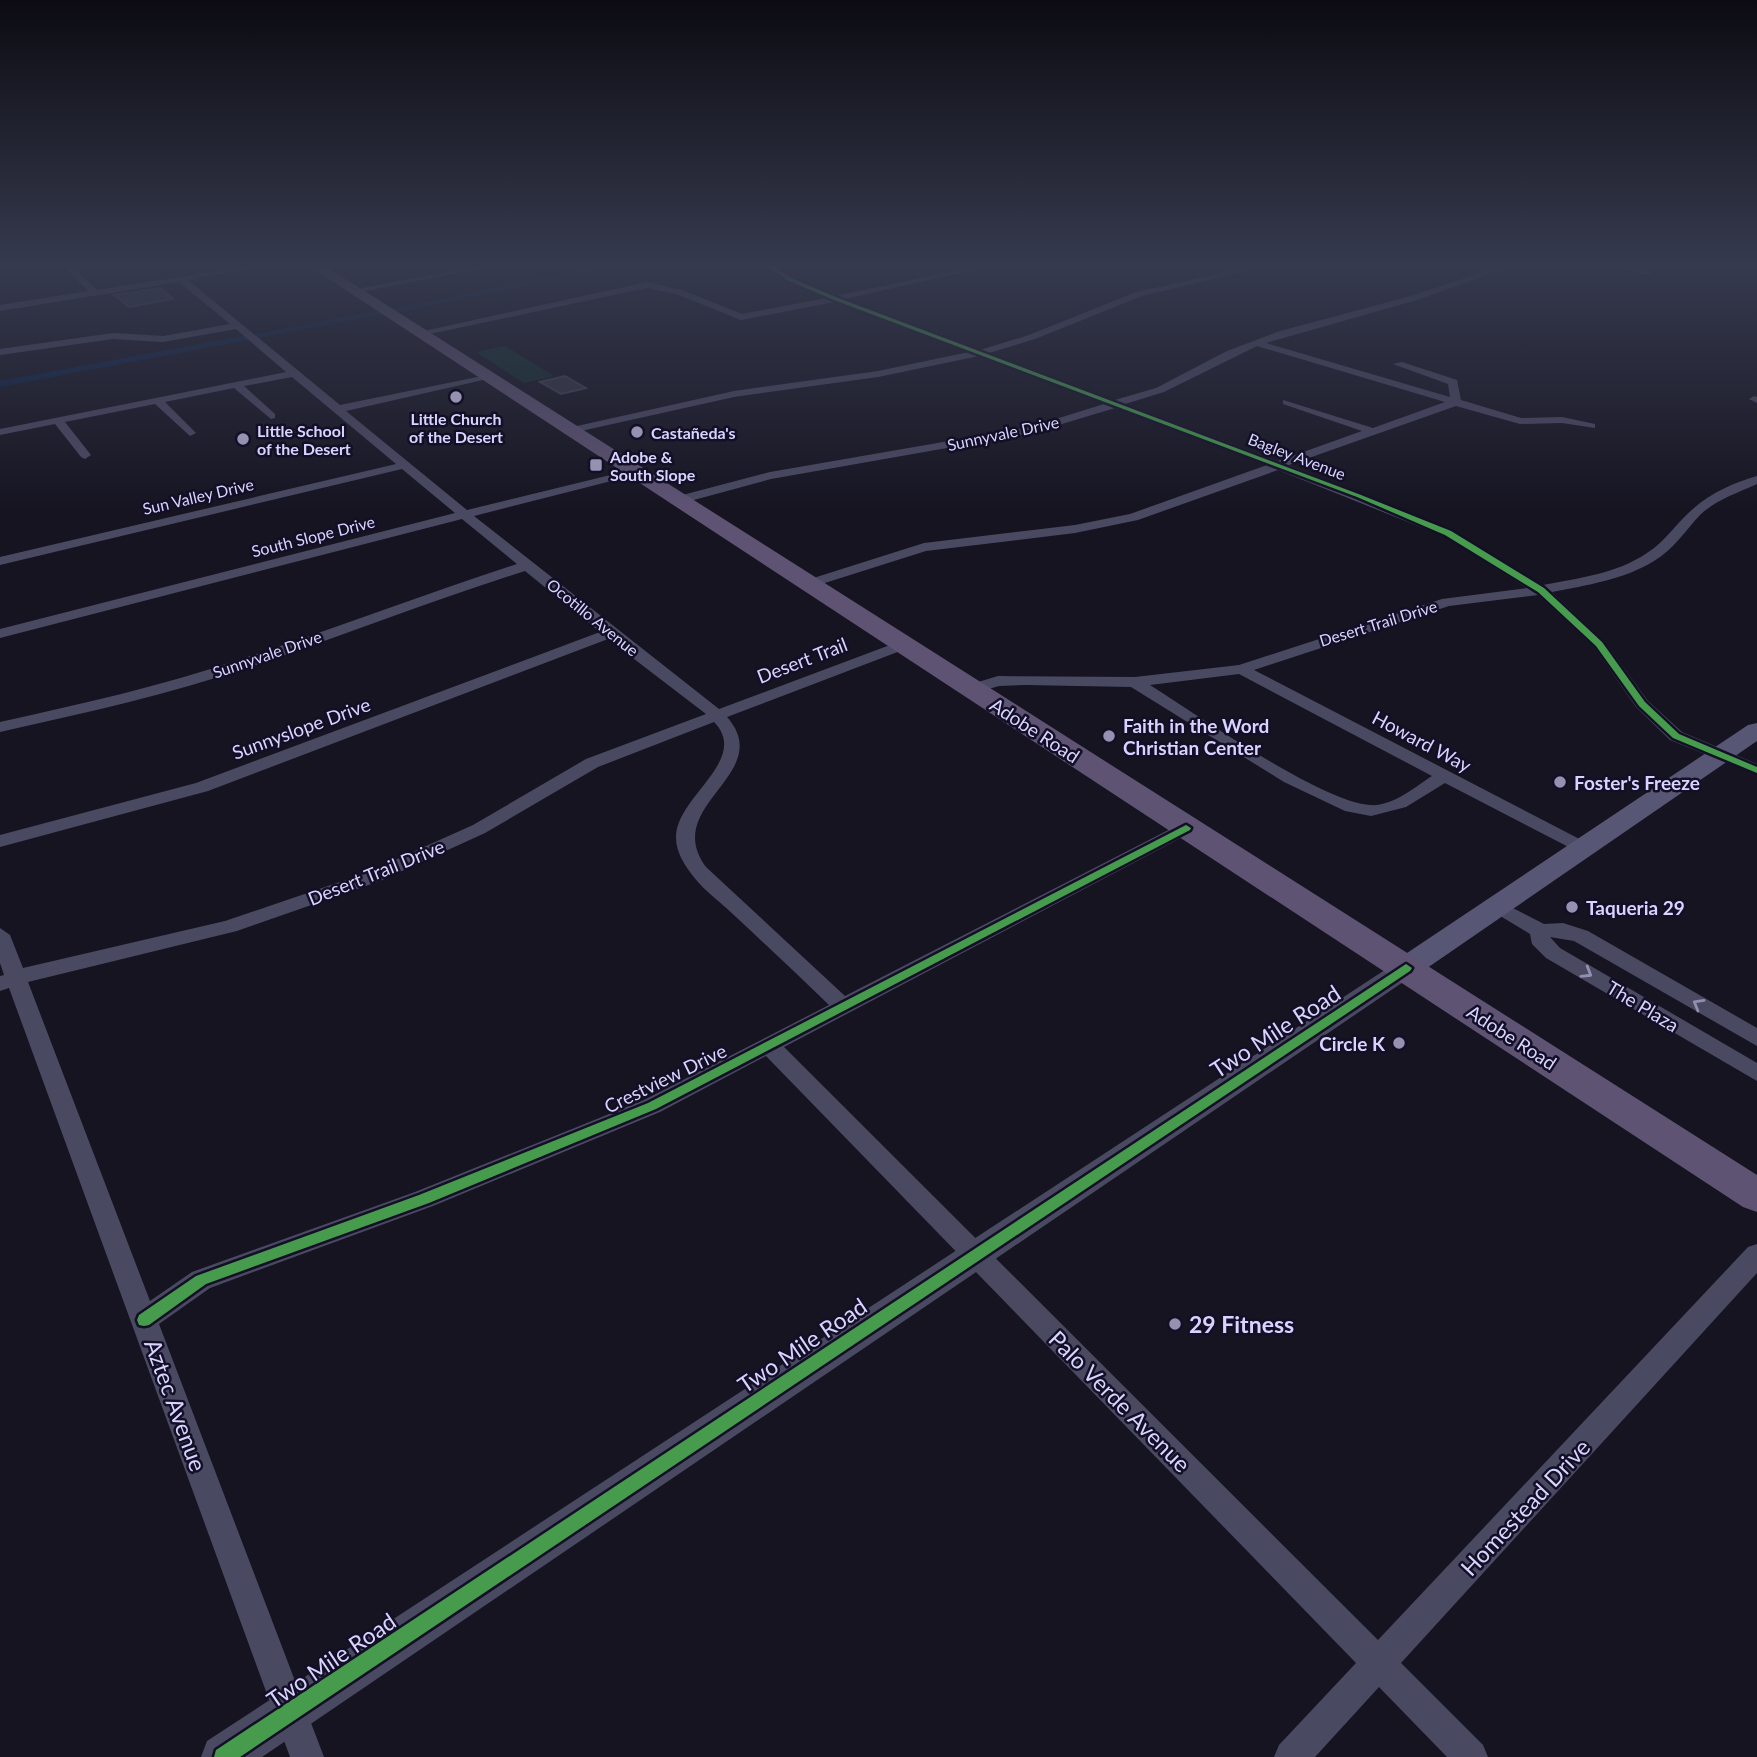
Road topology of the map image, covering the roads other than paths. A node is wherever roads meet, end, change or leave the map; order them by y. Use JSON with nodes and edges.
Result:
{"nodes":[{"id":1,"x":42,"y":346,"type":"edge"},
{"id":2,"x":262,"y":346,"type":"edge"},
{"id":3,"x":441,"y":346,"type":"edge"},
{"id":4,"x":961,"y":346,"type":"edge"},
{"id":5,"x":1003,"y":346,"type":"edge"},
{"id":6,"x":1250,"y":346,"type":"edge"},
{"id":7,"x":1266,"y":346,"type":"edge"},
{"id":8,"x":0,"y":352,"type":"edge"},
{"id":9,"x":980,"y":353,"type":"junction"},
{"id":10,"x":1398,"y":364,"type":"dead end"},
{"id":11,"x":295,"y":373,"type":"junction"},
{"id":12,"x":488,"y":376,"type":"junction"},
{"id":13,"x":236,"y":385,"type":"junction"},
{"id":14,"x":158,"y":401,"type":"junction"},
{"id":15,"x":1287,"y":402,"type":"dead end"},
{"id":16,"x":1456,"y":402,"type":"junction"},
{"id":17,"x":1115,"y":405,"type":"junction"},
{"id":18,"x":338,"y":409,"type":"junction"},
{"id":19,"x":271,"y":416,"type":"dead end"},
{"id":20,"x":57,"y":420,"type":"junction"},
{"id":21,"x":1591,"y":426,"type":"dead end"},
{"id":22,"x":572,"y":430,"type":"junction"},
{"id":23,"x":1373,"y":431,"type":"junction"},
{"id":24,"x":0,"y":432,"type":"edge"},
{"id":25,"x":190,"y":433,"type":"dead end"},
{"id":26,"x":85,"y":455,"type":"dead end"},
{"id":27,"x":405,"y":465,"type":"junction"},
{"id":28,"x":1277,"y":466,"type":"junction"},
{"id":29,"x":635,"y":471,"type":"junction"},
{"id":30,"x":1757,"y":480,"type":"edge"},
{"id":31,"x":679,"y":500,"type":"junction"},
{"id":32,"x":467,"y":514,"type":"junction"},
{"id":33,"x":0,"y":561,"type":"edge"},
{"id":34,"x":529,"y":565,"type":"junction"},
{"id":35,"x":809,"y":584,"type":"junction"},
{"id":36,"x":1541,"y":590,"type":"junction"},
{"id":37,"x":0,"y":634,"type":"edge"},
{"id":38,"x":611,"y":634,"type":"junction"},
{"id":39,"x":903,"y":645,"type":"junction"},
{"id":40,"x":1241,"y":669,"type":"junction"},
{"id":41,"x":1135,"y":682,"type":"junction"},
{"id":42,"x":971,"y":688,"type":"junction"},
{"id":43,"x":716,"y":715,"type":"junction"},
{"id":44,"x":0,"y":727,"type":"edge"},
{"id":45,"x":1757,"y":730,"type":"edge"},
{"id":46,"x":1721,"y":755,"type":"junction"},
{"id":47,"x":1757,"y":770,"type":"edge"},
{"id":48,"x":1443,"y":777,"type":"junction"},
{"id":49,"x":1186,"y":828,"type":"junction"},
{"id":50,"x":0,"y":841,"type":"edge"},
{"id":51,"x":1584,"y":849,"type":"junction"},
{"id":52,"x":1499,"y":907,"type":"junction"},
{"id":53,"x":1541,"y":931,"type":"junction"},
{"id":54,"x":0,"y":935,"type":"edge"},
{"id":55,"x":1406,"y":968,"type":"junction"},
{"id":56,"x":8,"y":981,"type":"edge"},
{"id":57,"x":844,"y":1007,"type":"junction"},
{"id":58,"x":1757,"y":1038,"type":"edge"},
{"id":59,"x":769,"y":1046,"type":"junction"},
{"id":60,"x":1757,"y":1073,"type":"edge"},
{"id":61,"x":1757,"y":1196,"type":"edge"},
{"id":62,"x":975,"y":1255,"type":"junction"},
{"id":63,"x":1757,"y":1255,"type":"edge"},
{"id":64,"x":144,"y":1320,"type":"junction"},
{"id":65,"x":1380,"y":1663,"type":"junction"},
{"id":66,"x":290,"y":1712,"type":"junction"},
{"id":67,"x":223,"y":1757,"type":"edge"},
{"id":68,"x":307,"y":1757,"type":"edge"},
{"id":69,"x":1291,"y":1757,"type":"edge"},
{"id":70,"x":1471,"y":1757,"type":"edge"}],
"edges":[{"from":1,"to":8,"type":"street"},
{"from":2,"to":11,"type":"street","name":"Ocotillo Avenue"},
{"from":3,"to":12,"type":"main road","name":"Adobe Road"},
{"from":4,"to":9,"type":"street","name":"Bagley Avenue"},
{"from":5,"to":9,"type":"street"},
{"from":6,"to":17,"type":"street","name":"Sunnyvale Drive"},
{"from":7,"to":16,"type":"street"},
{"from":9,"to":17,"type":"street","name":"Bagley Avenue"},
{"from":9,"to":22,"type":"street"},
{"from":10,"to":16,"type":"street"},
{"from":11,"to":13,"type":"street"},
{"from":11,"to":18,"type":"street","name":"Ocotillo Avenue"},
{"from":12,"to":18,"type":"street"},
{"from":12,"to":22,"type":"main road","name":"Adobe Road"},
{"from":13,"to":14,"type":"street"},
{"from":13,"to":19,"type":"street"},
{"from":14,"to":20,"type":"street"},
{"from":14,"to":25,"type":"street"},
{"from":15,"to":23,"type":"street"},
{"from":16,"to":21,"type":"street"},
{"from":16,"to":23,"type":"street"},
{"from":17,"to":28,"type":"street","name":"Bagley Avenue"},
{"from":17,"to":31,"type":"street","name":"Sunnyvale Drive"},
{"from":18,"to":27,"type":"street","name":"Ocotillo Avenue"},
{"from":20,"to":24,"type":"street"},
{"from":20,"to":26,"type":"street"},
{"from":22,"to":29,"type":"main road","name":"Adobe Road"},
{"from":23,"to":28,"type":"street"},
{"from":27,"to":32,"type":"street","name":"Ocotillo Avenue"},
{"from":27,"to":33,"type":"street","name":"Sun Valley Drive"},
{"from":28,"to":35,"type":"street"},
{"from":28,"to":36,"type":"street","name":"Bagley Avenue"},
{"from":29,"to":31,"type":"main road","name":"Adobe Road"},
{"from":29,"to":32,"type":"street","name":"South Slope Drive"},
{"from":30,"to":36,"type":"street","name":"Desert Trail Drive"},
{"from":31,"to":35,"type":"main road","name":"Adobe Road"},
{"from":32,"to":34,"type":"street","name":"Ocotillo Avenue"},
{"from":32,"to":37,"type":"street","name":"South Slope Drive"},
{"from":34,"to":38,"type":"street","name":"Ocotillo Avenue"},
{"from":34,"to":44,"type":"street","name":"Sunnyvale Drive"},
{"from":35,"to":39,"type":"main road","name":"Adobe Road"},
{"from":36,"to":40,"type":"street","name":"Desert Trail Drive"},
{"from":36,"to":46,"type":"street","name":"Bagley Avenue"},
{"from":38,"to":43,"type":"street","name":"Ocotillo Avenue"},
{"from":38,"to":50,"type":"street","name":"Sunnyslope Drive"},
{"from":39,"to":42,"type":"main road","name":"Adobe Road"},
{"from":39,"to":43,"type":"street","name":"Desert Trail"},
{"from":40,"to":41,"type":"street","name":"Desert Trail Drive"},
{"from":40,"to":48,"type":"street","name":"Howard Way"},
{"from":41,"to":42,"type":"street","name":"Desert Trail Drive"},
{"from":41,"to":48,"type":"street"},
{"from":42,"to":49,"type":"main road","name":"Adobe Road"},
{"from":43,"to":56,"type":"street","name":"Desert Trail Drive"},
{"from":43,"to":57,"type":"street","name":"Ocotillo Avenue"},
{"from":45,"to":46,"type":"main road","name":"Two Mile Road"},
{"from":46,"to":47,"type":"street","name":"Bagley Avenue"},
{"from":46,"to":51,"type":"main road","name":"Two Mile Road"},
{"from":48,"to":51,"type":"street","name":"Howard Way"},
{"from":49,"to":55,"type":"main road","name":"Adobe Road"},
{"from":49,"to":57,"type":"street","name":"Crestview Drive"},
{"from":51,"to":52,"type":"main road","name":"Two Mile Road"},
{"from":52,"to":53,"type":"street","name":"The Plaza"},
{"from":52,"to":55,"type":"main road","name":"Two Mile Road"},
{"from":58,"to":53,"type":"street","name":"The Plaza","one_way":true},
{"from":53,"to":60,"type":"street","name":"The Plaza","one_way":true},
{"from":54,"to":56,"type":"street","name":"Aztec Avenue"},
{"from":55,"to":61,"type":"main road","name":"Adobe Road"},
{"from":55,"to":62,"type":"street","name":"Two Mile Road"},
{"from":56,"to":64,"type":"street","name":"Aztec Avenue"},
{"from":57,"to":59,"type":"street","name":"Crestview Drive"},
{"from":59,"to":62,"type":"street","name":"Palo Verde Avenue"},
{"from":59,"to":64,"type":"street","name":"Crestview Drive"},
{"from":62,"to":65,"type":"street","name":"Palo Verde Avenue"},
{"from":62,"to":66,"type":"street","name":"Two Mile Road"},
{"from":63,"to":65,"type":"street","name":"Homestead Drive"},
{"from":64,"to":66,"type":"street","name":"Aztec Avenue"},
{"from":65,"to":69,"type":"street","name":"Homestead Drive"},
{"from":65,"to":70,"type":"street","name":"Palo Verde Avenue"},
{"from":66,"to":67,"type":"street","name":"Two Mile Road"},
{"from":66,"to":68,"type":"street","name":"Aztec Avenue"}]}
